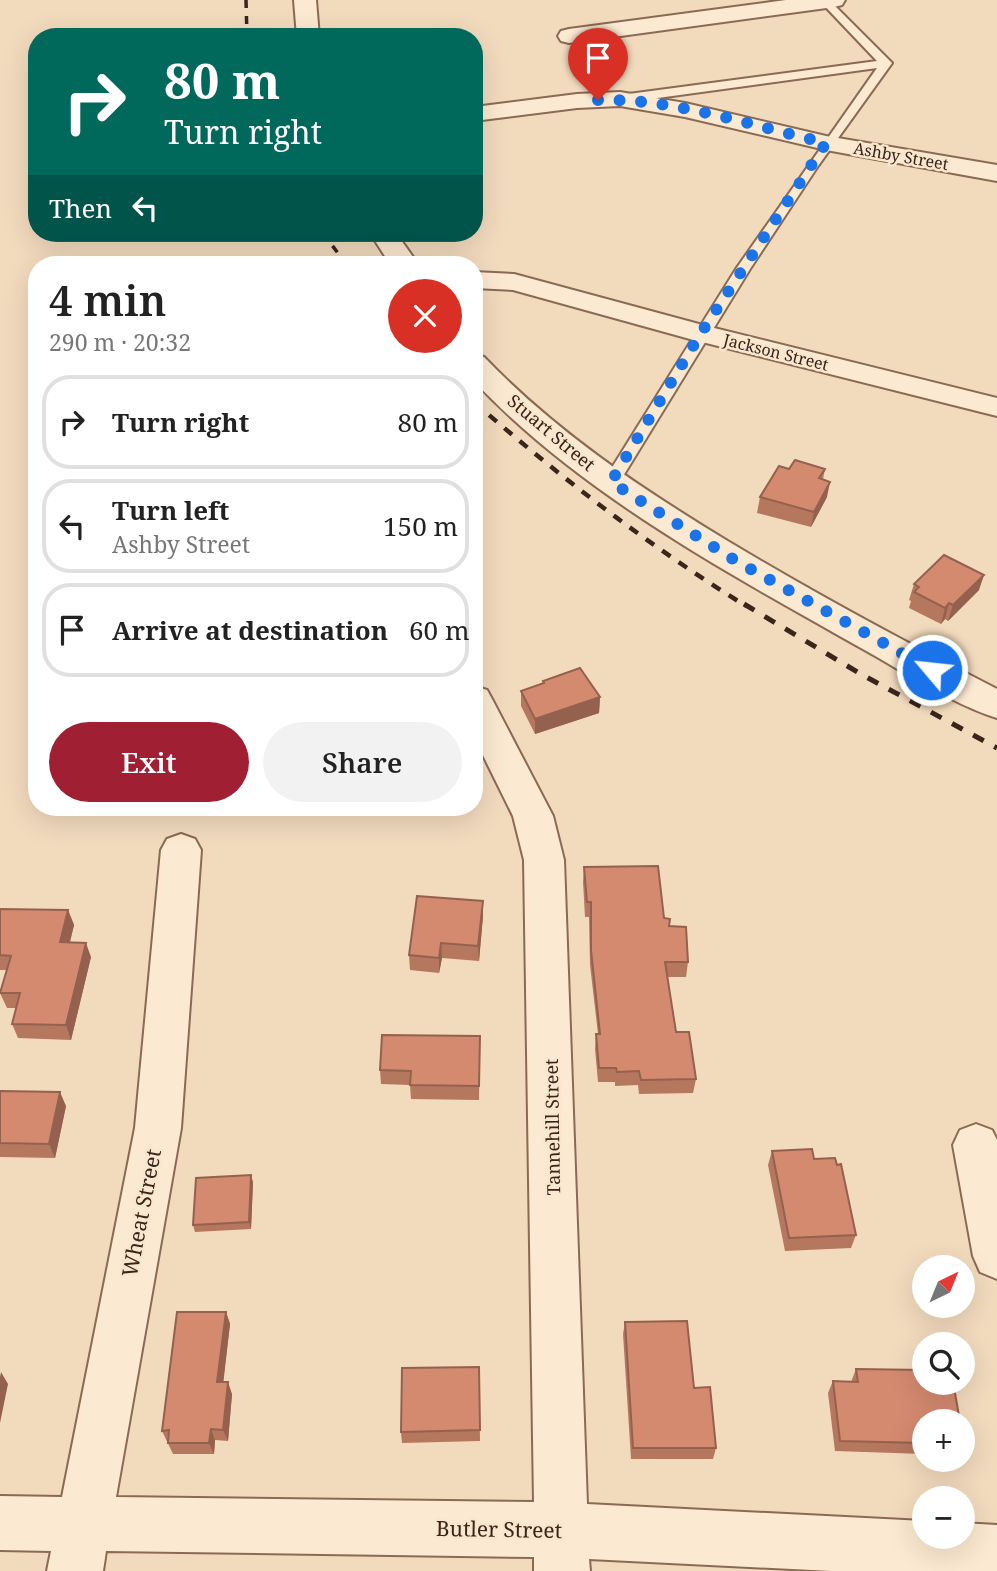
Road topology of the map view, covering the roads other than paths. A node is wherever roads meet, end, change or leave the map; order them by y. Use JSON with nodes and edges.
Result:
{"nodes":[{"id":1,"x":305,"y":0,"type":"edge"},
{"id":2,"x":827,"y":0,"type":"edge"},
{"id":3,"x":307,"y":28,"type":"edge"},
{"id":4,"x":569,"y":36,"type":"dead end"},
{"id":5,"x":886,"y":63,"type":"junction"},
{"id":6,"x":620,"y":99,"type":"junction"},
{"id":7,"x":483,"y":113,"type":"edge"},
{"id":8,"x":826,"y":143,"type":"junction"},
{"id":9,"x":997,"y":173,"type":"edge"},
{"id":10,"x":483,"y":281,"type":"edge"},
{"id":11,"x":701,"y":333,"type":"junction"},
{"id":12,"x":483,"y":372,"type":"edge"},
{"id":13,"x":997,"y":407,"type":"edge"},
{"id":14,"x":611,"y":482,"type":"junction"},
{"id":15,"x":997,"y":705,"type":"edge"},
{"id":16,"x":483,"y":717,"type":"edge"},
{"id":17,"x":181,"y":850,"type":"dead end"},
{"id":18,"x":976,"y":1145,"type":"dead end"},
{"id":19,"x":997,"y":1256,"type":"edge"},
{"id":20,"x":0,"y":1523,"type":"edge"},
{"id":21,"x":79,"y":1548,"type":"edge"},
{"id":22,"x":562,"y":1551,"type":"edge"},
{"id":23,"x":997,"y":1552,"type":"edge"}],
"edges":[{"from":1,"to":3,"type":"street"},
{"from":2,"to":4,"type":"street"},
{"from":2,"to":5,"type":"lane"},
{"from":5,"to":6,"type":"lane"},
{"from":5,"to":8,"type":"lane"},
{"from":6,"to":7,"type":"street","name":"Ashby Street"},
{"from":6,"to":8,"type":"street","name":"Ashby Street"},
{"from":8,"to":9,"type":"street","name":"Ashby Street"},
{"from":8,"to":11,"type":"lane"},
{"from":10,"to":11,"type":"street","name":"Jackson Street"},
{"from":11,"to":13,"type":"street","name":"Jackson Street"},
{"from":11,"to":14,"type":"lane"},
{"from":12,"to":14,"type":"street","name":"Stuart Street"},
{"from":14,"to":15,"type":"street","name":"Stuart Street"},
{"from":16,"to":22,"type":"street","name":"Tannehill Street"},
{"from":17,"to":21,"type":"street","name":"Wheat Street"},
{"from":18,"to":19,"type":"street"},
{"from":20,"to":21,"type":"street","name":"Butler Street"},
{"from":21,"to":22,"type":"street","name":"Butler Street"},
{"from":22,"to":23,"type":"street","name":"Butler Street"}]}
